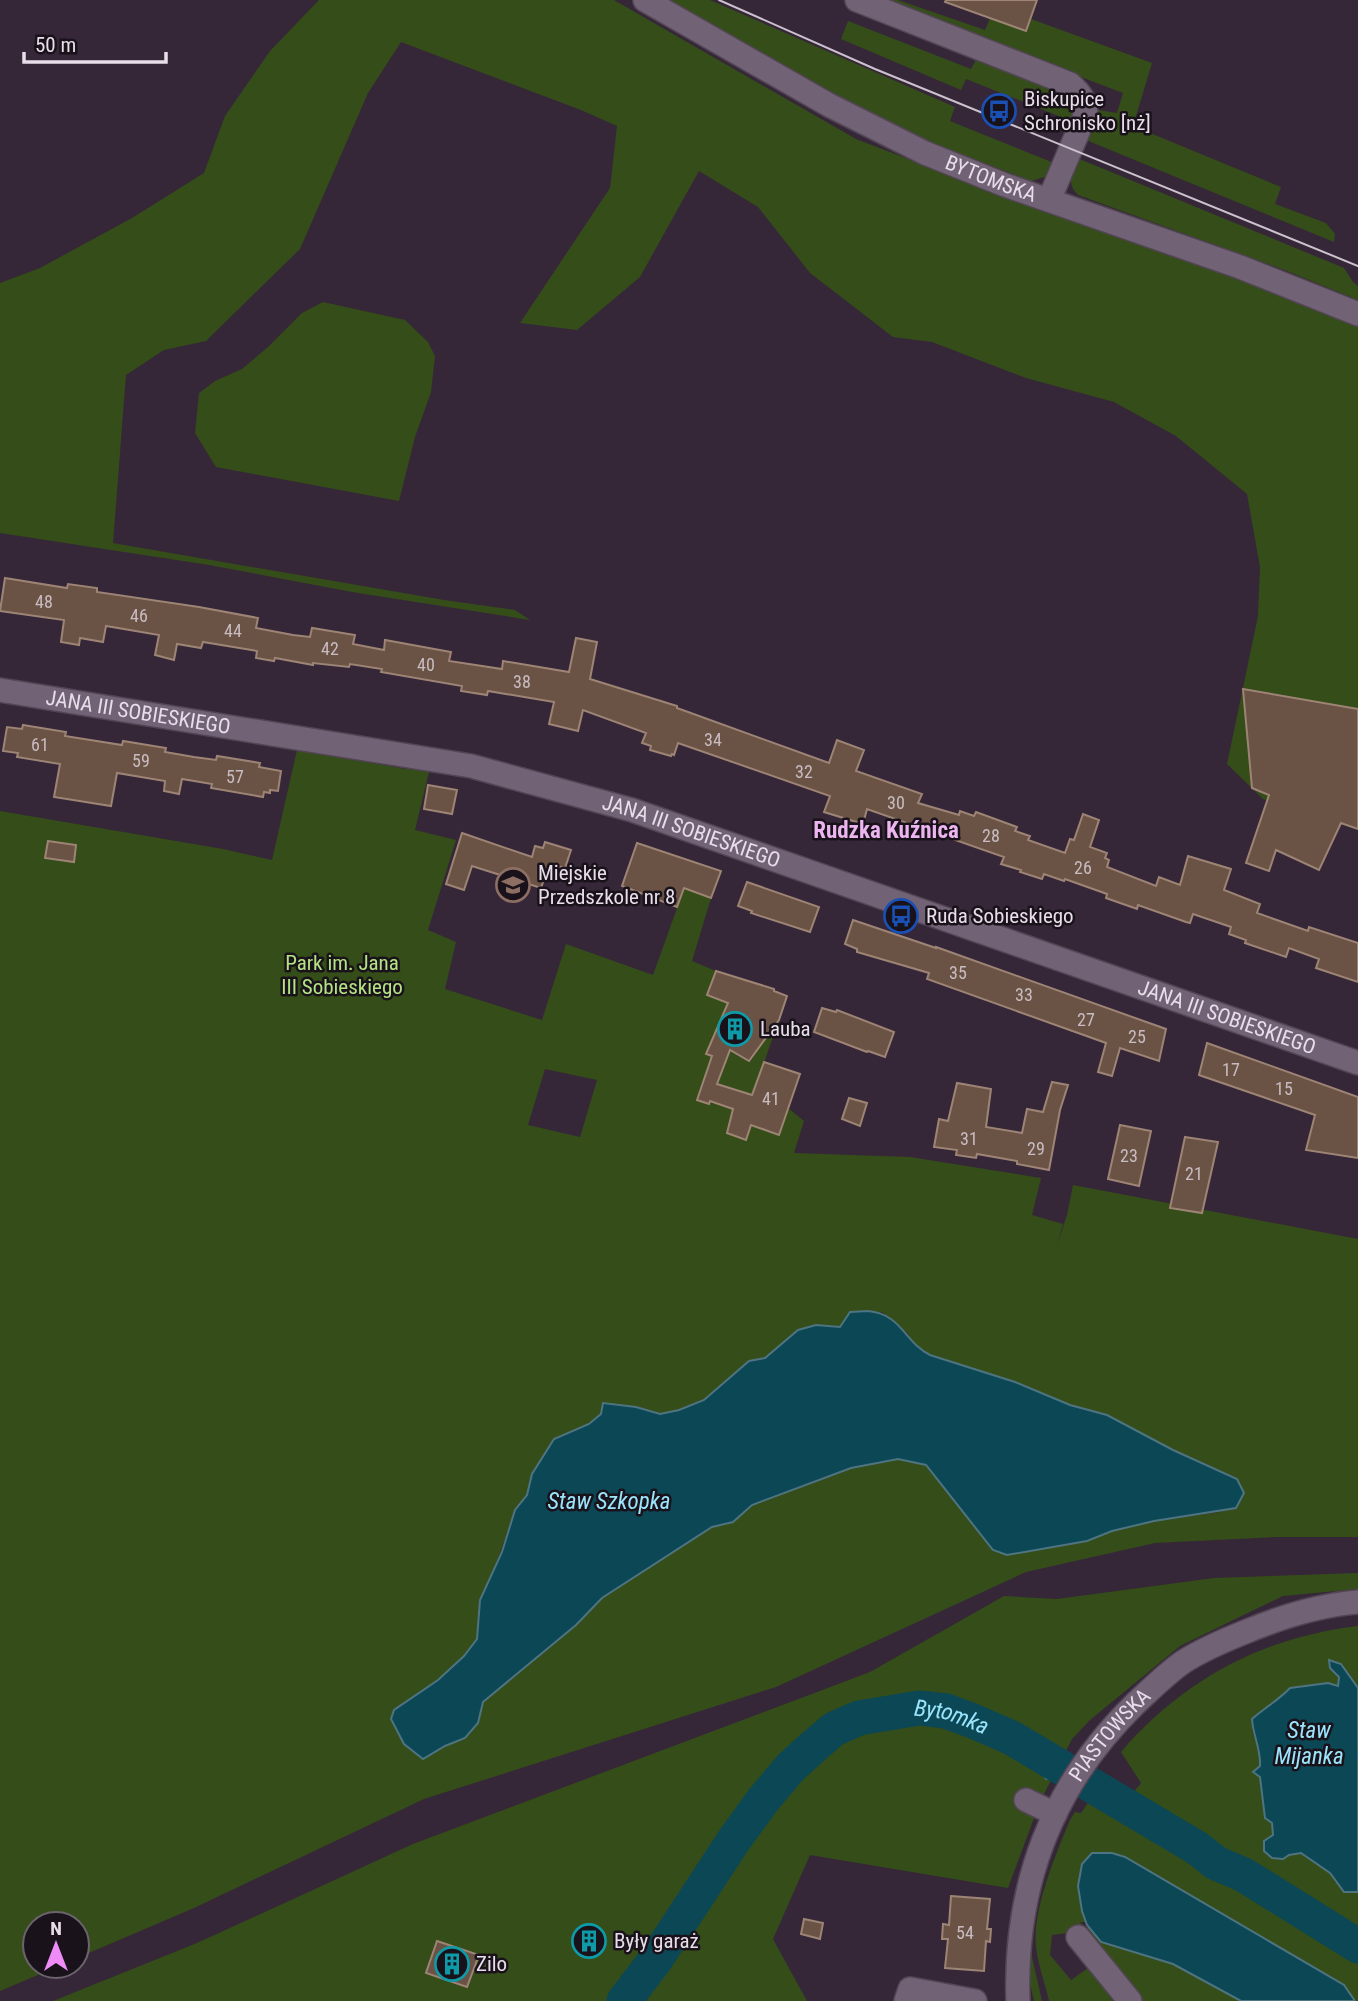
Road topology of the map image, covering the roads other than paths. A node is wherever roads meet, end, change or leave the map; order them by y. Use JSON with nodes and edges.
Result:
{"nodes":[{"id":1,"x":645,"y":0,"type":"edge"},
{"id":2,"x":857,"y":0,"type":"edge"},
{"id":3,"x":1049,"y":200,"type":"junction"},
{"id":4,"x":1358,"y":314,"type":"edge"},
{"id":5,"x":0,"y":690,"type":"edge"},
{"id":6,"x":1358,"y":1063,"type":"edge"},
{"id":7,"x":1358,"y":1602,"type":"edge"},
{"id":8,"x":1026,"y":1800,"type":"dead end"},
{"id":9,"x":1058,"y":1809,"type":"junction"},
{"id":10,"x":1078,"y":1937,"type":"dead end"},
{"id":11,"x":906,"y":2001,"type":"edge"},
{"id":12,"x":975,"y":2001,"type":"edge"},
{"id":13,"x":1018,"y":2001,"type":"edge"},
{"id":14,"x":1130,"y":2001,"type":"edge"}],
"edges":[{"from":1,"to":3,"type":"street","name":"BYTOMSKA"},
{"from":2,"to":3,"type":"street"},
{"from":3,"to":4,"type":"street","name":"BYTOMSKA"},
{"from":5,"to":6,"type":"street","name":"JANA III SOBIESKIEGO"},
{"from":7,"to":9,"type":"street","name":"PIASTOWSKA"},
{"from":8,"to":9,"type":"street"},
{"from":9,"to":13,"type":"street","name":"PIASTOWSKA"},
{"from":10,"to":14,"type":"street"},
{"from":11,"to":12,"type":"street"}]}
